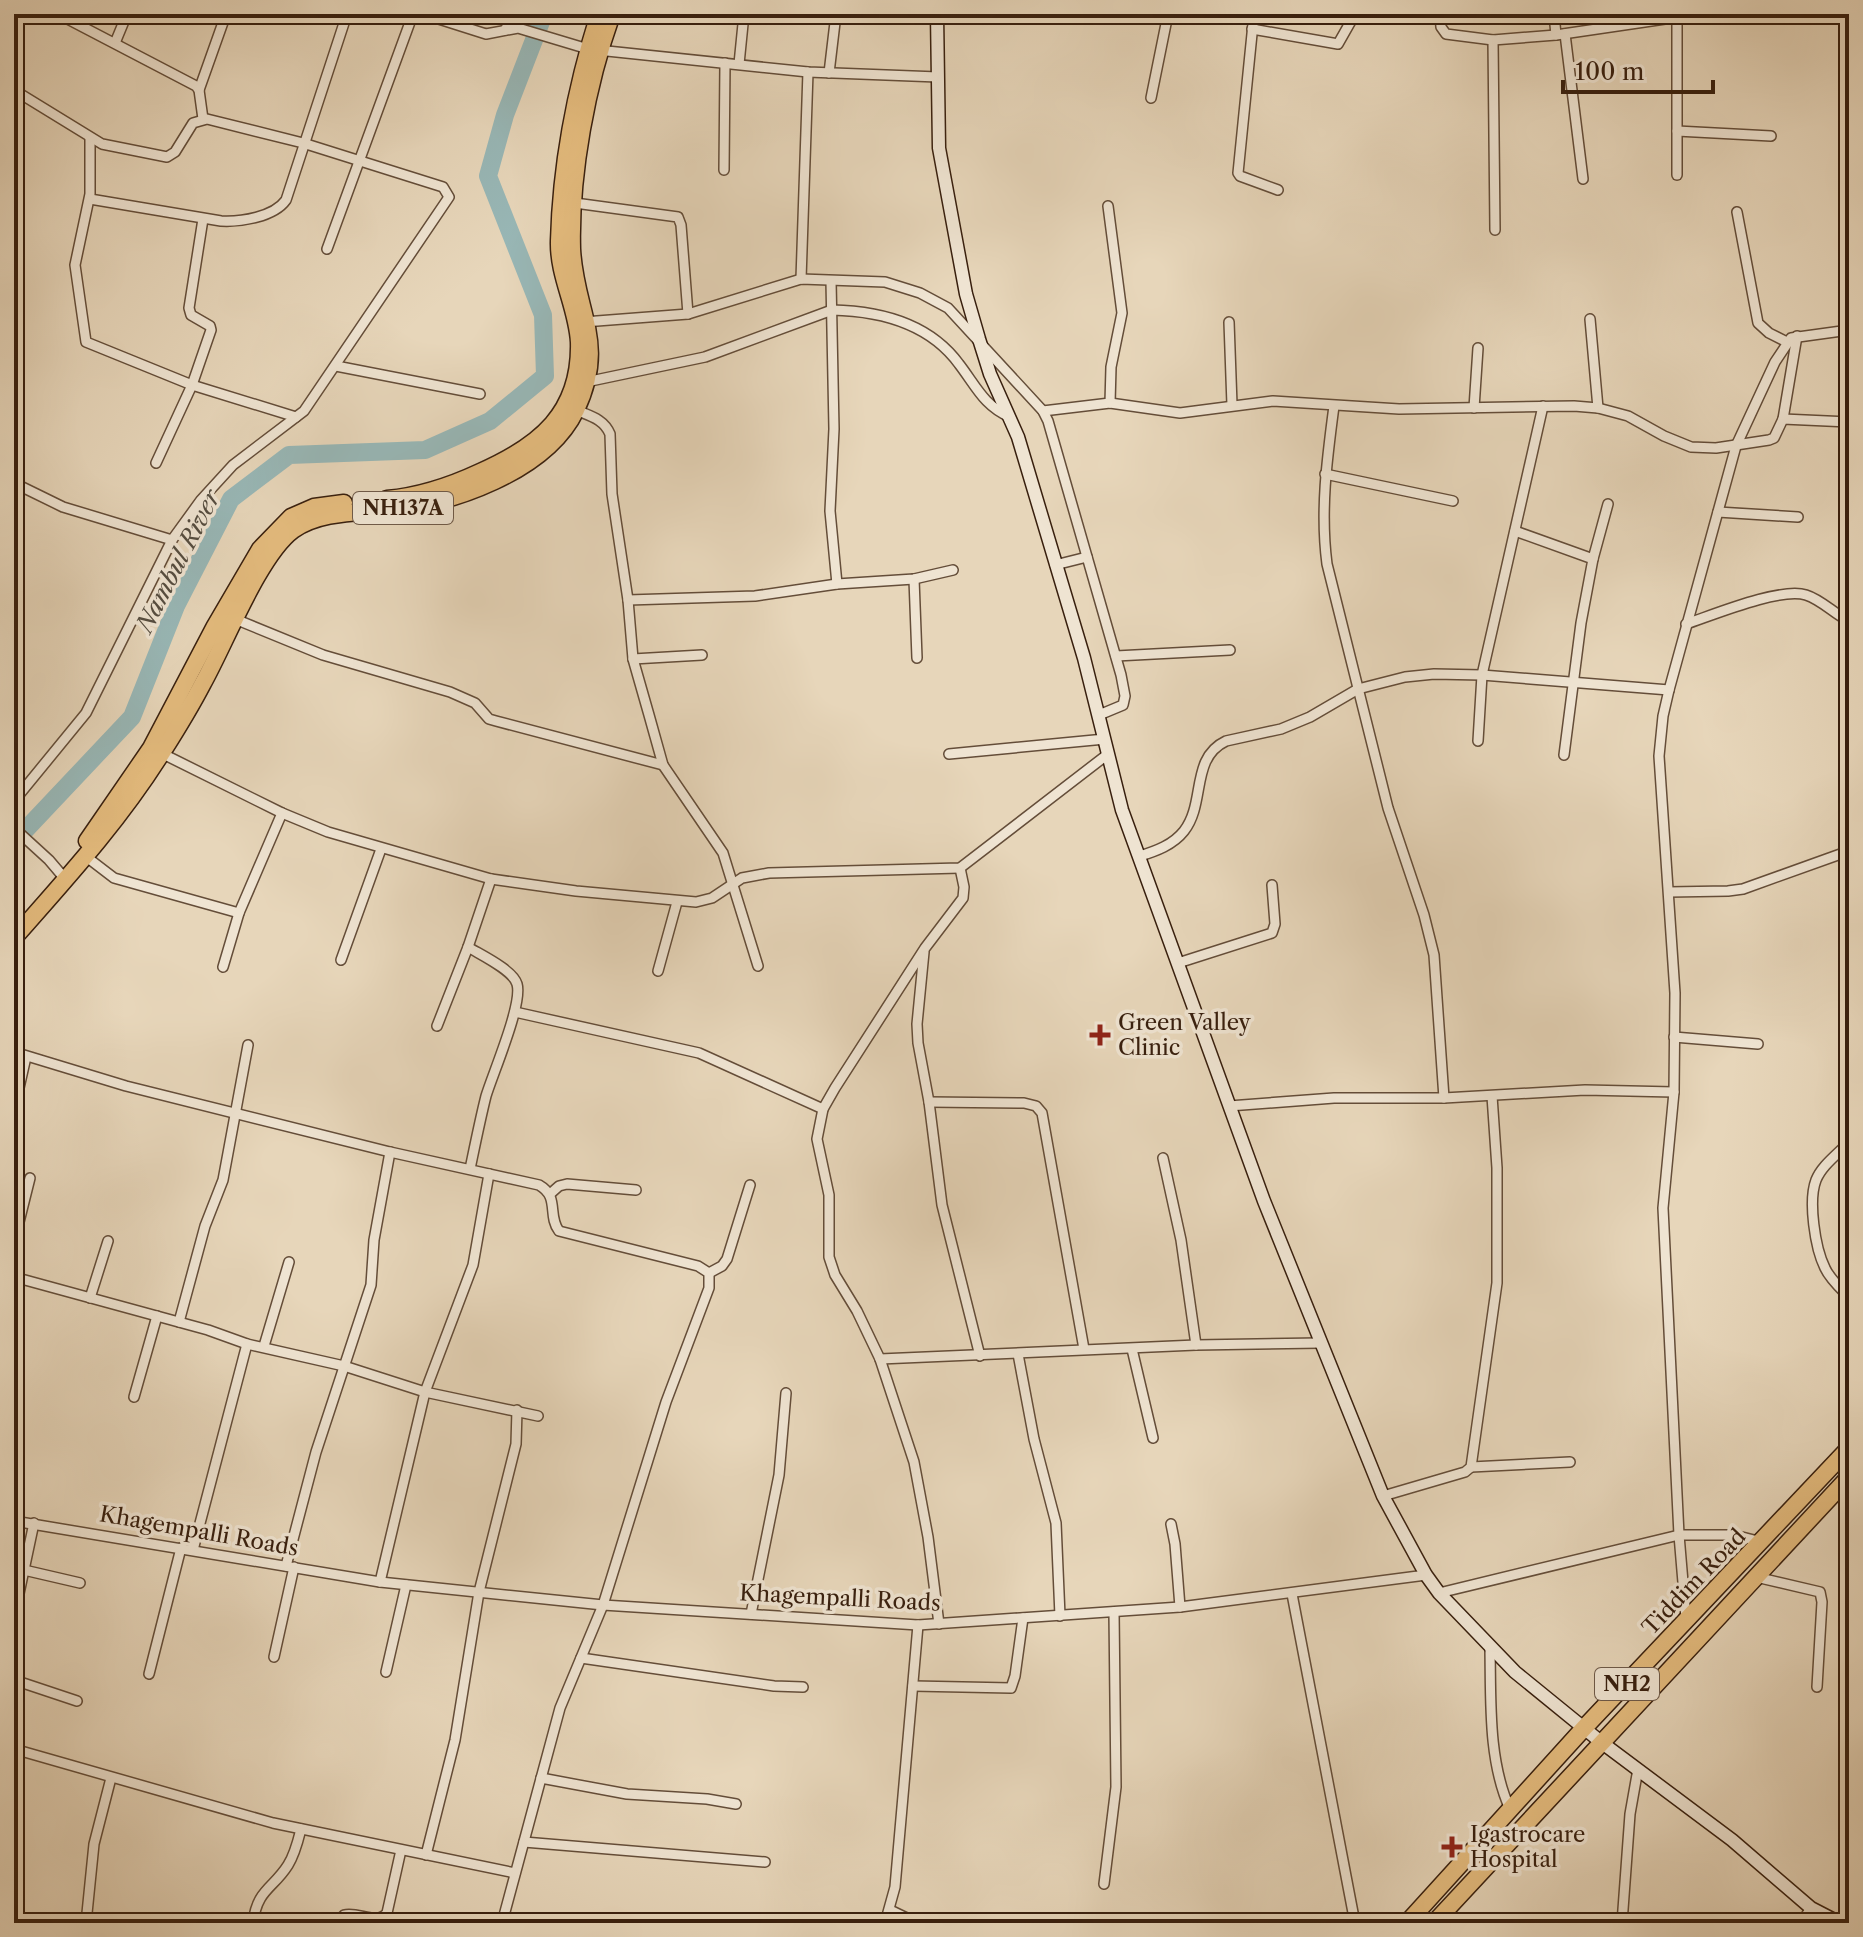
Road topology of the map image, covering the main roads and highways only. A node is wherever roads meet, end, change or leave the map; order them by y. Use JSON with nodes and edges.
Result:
{"nodes":[{"id":1,"x":599,"y":14,"type":"edge"},
{"id":2,"x":612,"y":14,"type":"edge"},
{"id":3,"x":594,"y":49,"type":"junction"},
{"id":4,"x":582,"y":322,"type":"junction"},
{"id":5,"x":156,"y":751,"type":"junction"},
{"id":6,"x":63,"y":877,"type":"junction"},
{"id":7,"x":14,"y":923,"type":"edge"},
{"id":8,"x":14,"y":938,"type":"edge"},
{"id":9,"x":1849,"y":1448,"type":"edge"},
{"id":10,"x":1849,"y":1477,"type":"edge"},
{"id":11,"x":1407,"y":1923,"type":"edge"},
{"id":12,"x":1434,"y":1923,"type":"edge"}],
"edges":[{"from":1,"to":3,"type":"highway","number":"NH137A"},
{"from":2,"to":3,"type":"highway","number":"NH137A"},
{"from":3,"to":4,"type":"highway","number":"NH137A"},
{"from":3,"to":4,"type":"highway","number":"NH137A"},
{"from":4,"to":5,"type":"highway","number":"NH137A"},
{"from":4,"to":5,"type":"highway","number":"NH137A"},
{"from":5,"to":6,"type":"highway","number":"NH137A"},
{"from":6,"to":7,"type":"highway","number":"NH137A"},
{"from":6,"to":8,"type":"highway","number":"NH137A"},
{"from":9,"to":11,"type":"highway","name":"Tiddim Road","number":"NH2"},
{"from":10,"to":12,"type":"highway","name":"Tiddim Road","number":"NH2"}]}
